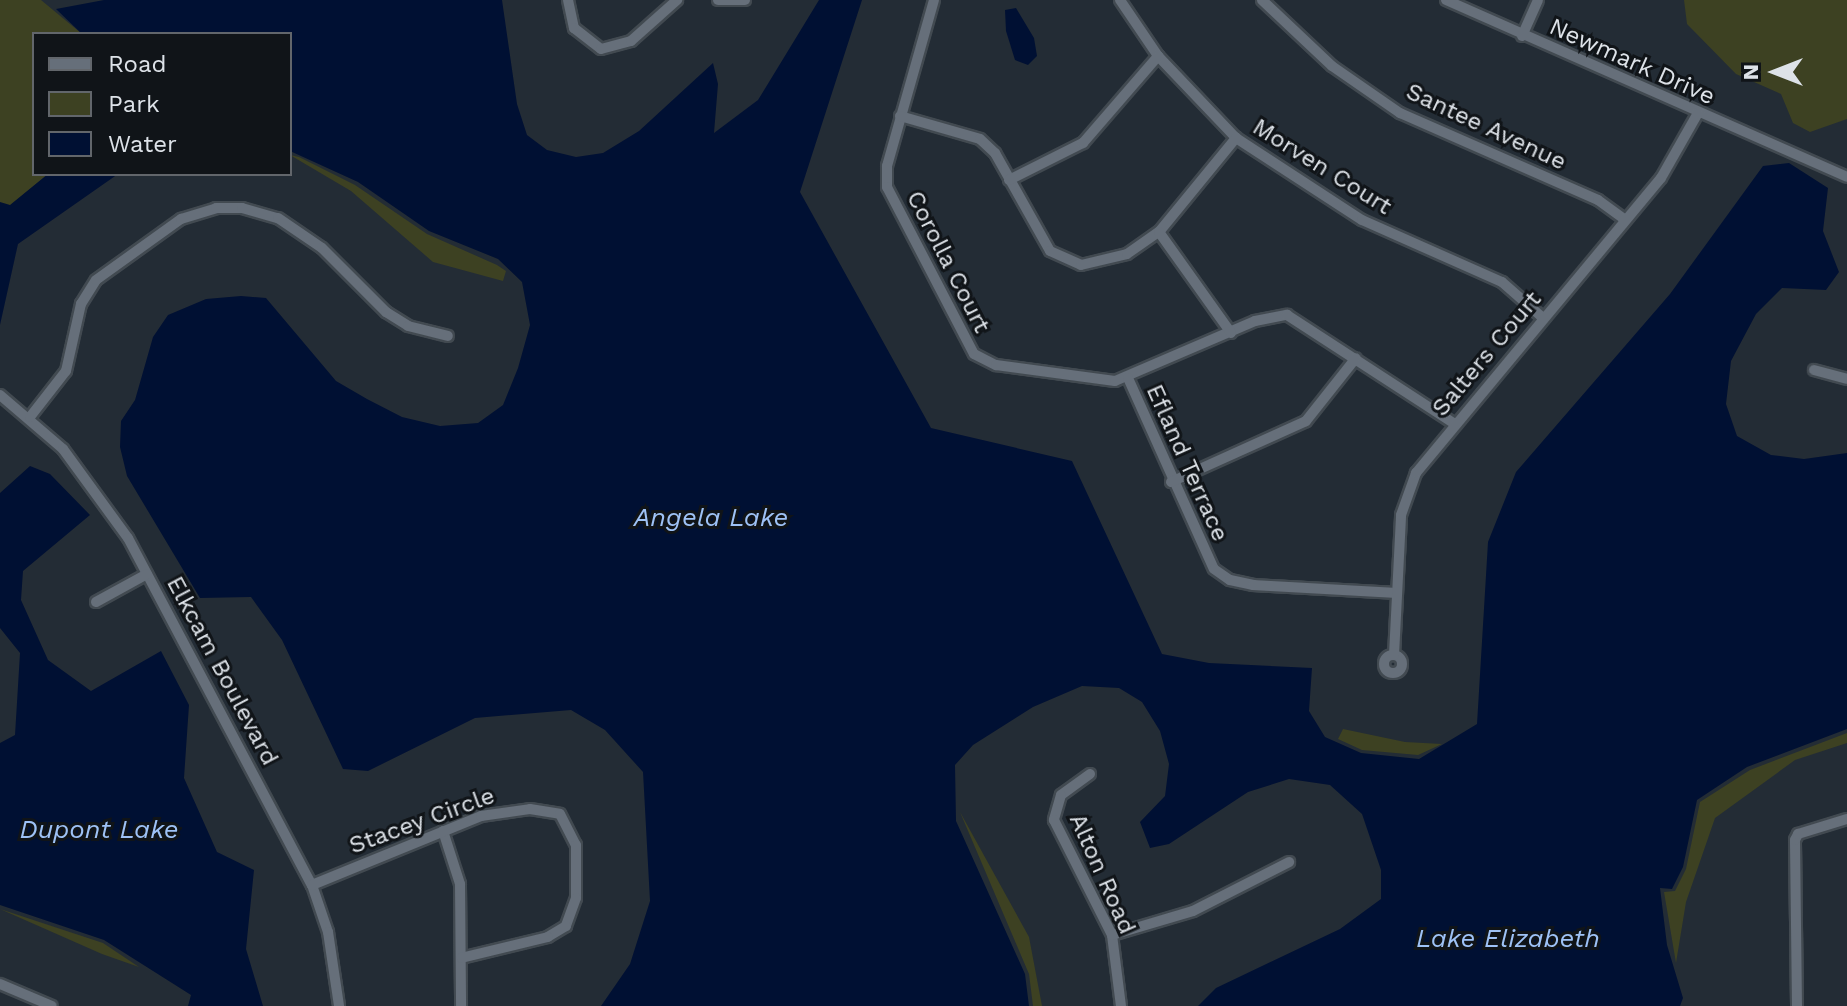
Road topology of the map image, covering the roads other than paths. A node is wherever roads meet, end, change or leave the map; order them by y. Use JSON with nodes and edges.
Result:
{"nodes":[{"id":1,"x":568,"y":0,"type":"edge"},
{"id":2,"x":677,"y":0,"type":"edge"},
{"id":3,"x":718,"y":0,"type":"edge"},
{"id":4,"x":745,"y":0,"type":"edge"},
{"id":5,"x":934,"y":0,"type":"edge"},
{"id":6,"x":1120,"y":0,"type":"edge"},
{"id":7,"x":1262,"y":0,"type":"edge"},
{"id":8,"x":1446,"y":0,"type":"edge"},
{"id":9,"x":1538,"y":0,"type":"edge"},
{"id":10,"x":1522,"y":36,"type":"junction"},
{"id":11,"x":1158,"y":56,"type":"junction"},
{"id":12,"x":1698,"y":113,"type":"junction"},
{"id":13,"x":900,"y":116,"type":"junction"},
{"id":14,"x":1236,"y":138,"type":"junction"},
{"id":15,"x":1847,"y":177,"type":"edge"},
{"id":16,"x":1009,"y":180,"type":"junction"},
{"id":17,"x":1626,"y":220,"type":"junction"},
{"id":18,"x":1159,"y":232,"type":"junction"},
{"id":19,"x":1543,"y":318,"type":"junction"},
{"id":20,"x":1231,"y":333,"type":"junction"},
{"id":21,"x":448,"y":336,"type":"dead end"},
{"id":22,"x":1356,"y":358,"type":"junction"},
{"id":23,"x":1814,"y":370,"type":"dead end"},
{"id":24,"x":1128,"y":378,"type":"junction"},
{"id":25,"x":1847,"y":379,"type":"edge"},
{"id":26,"x":0,"y":395,"type":"edge"},
{"id":27,"x":30,"y":417,"type":"junction"},
{"id":28,"x":1455,"y":424,"type":"junction"},
{"id":29,"x":1171,"y":482,"type":"junction"},
{"id":30,"x":147,"y":574,"type":"junction"},
{"id":31,"x":1397,"y":593,"type":"junction"},
{"id":32,"x":96,"y":602,"type":"dead end"},
{"id":33,"x":1394,"y":655,"type":"dead end"},
{"id":34,"x":1090,"y":774,"type":"dead end"},
{"id":35,"x":1847,"y":819,"type":"edge"},
{"id":36,"x":443,"y":831,"type":"junction"},
{"id":37,"x":1289,"y":862,"type":"dead end"},
{"id":38,"x":312,"y":885,"type":"junction"},
{"id":39,"x":1112,"y":935,"type":"junction"},
{"id":40,"x":461,"y":958,"type":"junction"},
{"id":41,"x":0,"y":984,"type":"edge"},
{"id":42,"x":52,"y":1006,"type":"edge"},
{"id":43,"x":339,"y":1006,"type":"edge"},
{"id":44,"x":461,"y":1006,"type":"edge"},
{"id":45,"x":1121,"y":1006,"type":"edge"},
{"id":46,"x":1797,"y":1006,"type":"edge"}],
"edges":[{"from":1,"to":2,"type":"street"},
{"from":3,"to":4,"type":"street"},
{"from":5,"to":13,"type":"street","name":"Corolla Court"},
{"from":6,"to":11,"type":"street","name":"Morven Court"},
{"from":7,"to":17,"type":"street","name":"Santee Avenue"},
{"from":8,"to":10,"type":"street","name":"Newmark Drive"},
{"from":9,"to":10,"type":"street"},
{"from":10,"to":12,"type":"street","name":"Newmark Drive"},
{"from":11,"to":14,"type":"street","name":"Morven Court"},
{"from":11,"to":16,"type":"street"},
{"from":12,"to":15,"type":"street","name":"Newmark Drive"},
{"from":12,"to":17,"type":"street","name":"Salters Court"},
{"from":13,"to":16,"type":"street"},
{"from":13,"to":24,"type":"street","name":"Corolla Court"},
{"from":14,"to":18,"type":"street"},
{"from":14,"to":19,"type":"street","name":"Morven Court"},
{"from":16,"to":18,"type":"street"},
{"from":17,"to":19,"type":"street","name":"Salters Court"},
{"from":18,"to":20,"type":"street"},
{"from":19,"to":28,"type":"street","name":"Salters Court"},
{"from":20,"to":22,"type":"street","name":"Corolla Court"},
{"from":20,"to":24,"type":"street","name":"Corolla Court"},
{"from":21,"to":27,"type":"street"},
{"from":22,"to":28,"type":"street","name":"Corolla Court"},
{"from":22,"to":29,"type":"street"},
{"from":23,"to":25,"type":"street"},
{"from":24,"to":29,"type":"street","name":"Efland Terrace"},
{"from":26,"to":27,"type":"street","name":"Elkcam Boulevard"},
{"from":27,"to":30,"type":"street","name":"Elkcam Boulevard"},
{"from":28,"to":31,"type":"street","name":"Salters Court"},
{"from":29,"to":31,"type":"street","name":"Efland Terrace"},
{"from":30,"to":32,"type":"street"},
{"from":30,"to":38,"type":"street","name":"Elkcam Boulevard"},
{"from":31,"to":33,"type":"street","name":"Salters Court"},
{"from":34,"to":39,"type":"street","name":"Alton Road"},
{"from":35,"to":46,"type":"street"},
{"from":36,"to":38,"type":"street","name":"Stacey Circle"},
{"from":36,"to":40,"type":"street"},
{"from":36,"to":40,"type":"street","name":"Stacey Circle"},
{"from":37,"to":39,"type":"street"},
{"from":38,"to":43,"type":"street","name":"Elkcam Boulevard"},
{"from":39,"to":45,"type":"street","name":"Alton Road"},
{"from":40,"to":44,"type":"street"},
{"from":41,"to":42,"type":"street"}]}
